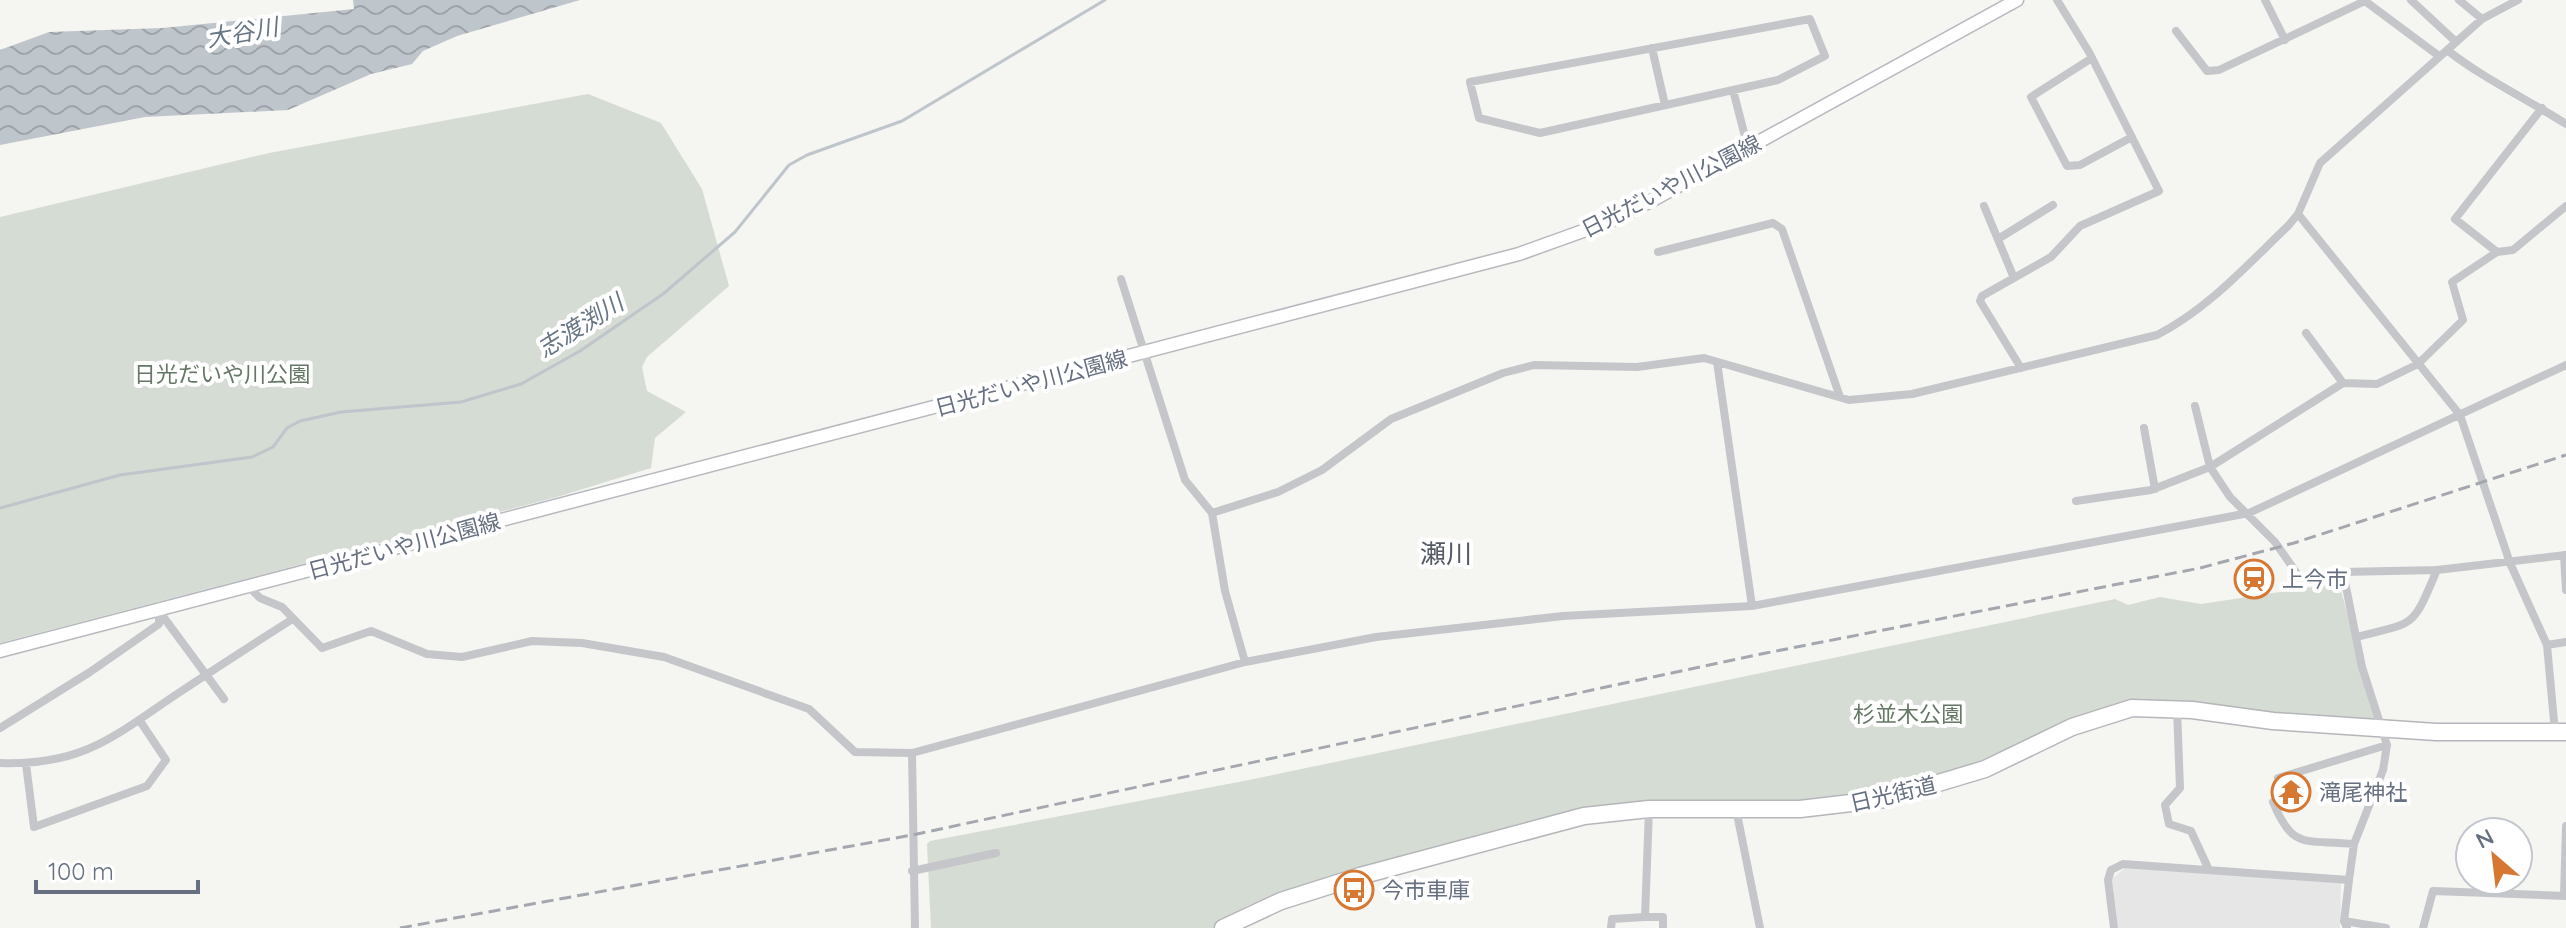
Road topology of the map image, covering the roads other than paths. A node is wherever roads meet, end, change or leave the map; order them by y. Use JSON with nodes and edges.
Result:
{"nodes":[{"id":1,"x":2017,"y":0,"type":"edge"},
{"id":2,"x":2057,"y":0,"type":"edge"},
{"id":3,"x":2265,"y":0,"type":"edge"},
{"id":4,"x":2411,"y":0,"type":"edge"},
{"id":5,"x":2459,"y":0,"type":"edge"},
{"id":6,"x":2518,"y":0,"type":"edge"},
{"id":7,"x":2482,"y":19,"type":"junction"},
{"id":8,"x":2176,"y":31,"type":"dead end"},
{"id":9,"x":2285,"y":40,"type":"junction"},
{"id":10,"x":2455,"y":41,"type":"junction"},
{"id":11,"x":1652,"y":48,"type":"junction"},
{"id":12,"x":2443,"y":53,"type":"junction"},
{"id":13,"x":2092,"y":58,"type":"junction"},
{"id":14,"x":1733,"y":90,"type":"junction"},
{"id":15,"x":1665,"y":105,"type":"junction"},
{"id":16,"x":2542,"y":108,"type":"junction"},
{"id":17,"x":2566,"y":124,"type":"edge"},
{"id":18,"x":2132,"y":137,"type":"junction"},
{"id":19,"x":1748,"y":148,"type":"junction"},
{"id":20,"x":2053,"y":205,"type":"dead end"},
{"id":21,"x":1984,"y":206,"type":"dead end"},
{"id":22,"x":2566,"y":206,"type":"edge"},
{"id":23,"x":2298,"y":214,"type":"junction"},
{"id":24,"x":1998,"y":239,"type":"junction"},
{"id":25,"x":1658,"y":252,"type":"dead end"},
{"id":26,"x":2497,"y":252,"type":"junction"},
{"id":27,"x":2014,"y":278,"type":"junction"},
{"id":28,"x":1121,"y":279,"type":"dead end"},
{"id":29,"x":2306,"y":333,"type":"dead end"},
{"id":30,"x":1146,"y":352,"type":"junction"},
{"id":31,"x":1717,"y":362,"type":"junction"},
{"id":32,"x":2418,"y":364,"type":"junction"},
{"id":33,"x":2566,"y":365,"type":"edge"},
{"id":34,"x":2021,"y":368,"type":"junction"},
{"id":35,"x":2343,"y":383,"type":"junction"},
{"id":36,"x":1840,"y":397,"type":"junction"},
{"id":37,"x":2195,"y":406,"type":"dead end"},
{"id":38,"x":2460,"y":415,"type":"junction"},
{"id":39,"x":2144,"y":428,"type":"dead end"},
{"id":40,"x":2210,"y":467,"type":"junction"},
{"id":41,"x":2155,"y":489,"type":"junction"},
{"id":42,"x":2076,"y":501,"type":"dead end"},
{"id":43,"x":1212,"y":513,"type":"junction"},
{"id":44,"x":2249,"y":513,"type":"junction"},
{"id":45,"x":2565,"y":555,"type":"edge"},
{"id":46,"x":2510,"y":563,"type":"junction"},
{"id":47,"x":2437,"y":570,"type":"junction"},
{"id":48,"x":2343,"y":572,"type":"junction"},
{"id":49,"x":249,"y":587,"type":"junction"},
{"id":50,"x":2566,"y":590,"type":"edge"},
{"id":51,"x":1752,"y":606,"type":"junction"},
{"id":52,"x":159,"y":610,"type":"junction"},
{"id":53,"x":291,"y":620,"type":"junction"},
{"id":54,"x":2356,"y":637,"type":"junction"},
{"id":55,"x":2566,"y":642,"type":"edge"},
{"id":56,"x":2547,"y":645,"type":"junction"},
{"id":57,"x":0,"y":651,"type":"edge"},
{"id":58,"x":1245,"y":662,"type":"junction"},
{"id":59,"x":207,"y":674,"type":"junction"},
{"id":60,"x":224,"y":699,"type":"dead end"},
{"id":61,"x":2177,"y":709,"type":"junction"},
{"id":62,"x":140,"y":721,"type":"junction"},
{"id":63,"x":0,"y":728,"type":"edge"},
{"id":64,"x":2560,"y":732,"type":"edge"},
{"id":65,"x":2385,"y":737,"type":"junction"},
{"id":66,"x":912,"y":753,"type":"junction"},
{"id":67,"x":0,"y":763,"type":"edge"},
{"id":68,"x":26,"y":764,"type":"junction"},
{"id":69,"x":2278,"y":778,"type":"dead end"},
{"id":70,"x":2273,"y":802,"type":"dead end"},
{"id":71,"x":1736,"y":808,"type":"junction"},
{"id":72,"x":1649,"y":809,"type":"junction"},
{"id":73,"x":2566,"y":826,"type":"edge"},
{"id":74,"x":2354,"y":844,"type":"junction"},
{"id":75,"x":996,"y":853,"type":"dead end"},
{"id":76,"x":2209,"y":870,"type":"junction"},
{"id":77,"x":912,"y":871,"type":"junction"},
{"id":78,"x":2349,"y":880,"type":"junction"},
{"id":79,"x":2565,"y":895,"type":"edge"},
{"id":80,"x":1645,"y":917,"type":"junction"},
{"id":81,"x":1246,"y":922,"type":"edge"},
{"id":82,"x":2346,"y":924,"type":"edge"},
{"id":83,"x":915,"y":928,"type":"edge"},
{"id":84,"x":1223,"y":928,"type":"edge"},
{"id":85,"x":1611,"y":928,"type":"edge"},
{"id":86,"x":1663,"y":928,"type":"edge"},
{"id":87,"x":1760,"y":928,"type":"edge"},
{"id":88,"x":2114,"y":928,"type":"edge"},
{"id":89,"x":2386,"y":928,"type":"edge"},
{"id":90,"x":2423,"y":928,"type":"edge"}],
"edges":[{"from":1,"to":19,"type":"main road","name":"日光だいや川公園線"},
{"from":2,"to":13,"type":"street"},
{"from":3,"to":9,"type":"street"},
{"from":4,"to":10,"type":"street"},
{"from":5,"to":7,"type":"street"},
{"from":6,"to":7,"type":"street"},
{"from":7,"to":10,"type":"street"},
{"from":8,"to":9,"type":"street"},
{"from":9,"to":12,"type":"street"},
{"from":10,"to":12,"type":"street"},
{"from":11,"to":14,"type":"street"},
{"from":11,"to":15,"type":"street"},
{"from":11,"to":15,"type":"street"},
{"from":12,"to":16,"type":"street"},
{"from":12,"to":23,"type":"street"},
{"from":13,"to":18,"type":"street"},
{"from":13,"to":18,"type":"street"},
{"from":14,"to":15,"type":"street"},
{"from":14,"to":19,"type":"street"},
{"from":16,"to":17,"type":"street"},
{"from":16,"to":26,"type":"street"},
{"from":18,"to":27,"type":"street"},
{"from":19,"to":30,"type":"main road","name":"日光だいや川公園線"},
{"from":20,"to":24,"type":"street"},
{"from":21,"to":24,"type":"street"},
{"from":22,"to":26,"type":"street"},
{"from":23,"to":32,"type":"street"},
{"from":23,"to":34,"type":"street"},
{"from":24,"to":27,"type":"street"},
{"from":25,"to":36,"type":"street"},
{"from":26,"to":32,"type":"street"},
{"from":27,"to":34,"type":"street"},
{"from":28,"to":30,"type":"street"},
{"from":29,"to":35,"type":"street"},
{"from":30,"to":43,"type":"street"},
{"from":30,"to":49,"type":"main road","name":"日光だいや川公園線"},
{"from":31,"to":36,"type":"street"},
{"from":31,"to":43,"type":"street"},
{"from":31,"to":51,"type":"street"},
{"from":32,"to":35,"type":"street"},
{"from":32,"to":38,"type":"street"},
{"from":33,"to":38,"type":"street"},
{"from":34,"to":36,"type":"street"},
{"from":35,"to":40,"type":"street"},
{"from":37,"to":40,"type":"street"},
{"from":38,"to":44,"type":"street"},
{"from":38,"to":46,"type":"street"},
{"from":39,"to":41,"type":"street"},
{"from":40,"to":41,"type":"street"},
{"from":40,"to":44,"type":"street"},
{"from":41,"to":42,"type":"street"},
{"from":43,"to":58,"type":"street"},
{"from":44,"to":48,"type":"street"},
{"from":44,"to":51,"type":"street"},
{"from":45,"to":46,"type":"street"},
{"from":45,"to":50,"type":"street"},
{"from":46,"to":47,"type":"street"},
{"from":46,"to":56,"type":"street"},
{"from":47,"to":48,"type":"street"},
{"from":47,"to":54,"type":"street"},
{"from":48,"to":54,"type":"street"},
{"from":49,"to":52,"type":"main road","name":"日光だいや川公園線"},
{"from":49,"to":53,"type":"street"},
{"from":51,"to":58,"type":"street"},
{"from":52,"to":57,"type":"main road","name":"日光だいや川公園線"},
{"from":52,"to":59,"type":"street"},
{"from":52,"to":63,"type":"street"},
{"from":53,"to":59,"type":"street"},
{"from":53,"to":66,"type":"street"},
{"from":54,"to":65,"type":"street"},
{"from":55,"to":56,"type":"street"},
{"from":56,"to":64,"type":"street"},
{"from":58,"to":66,"type":"street"},
{"from":59,"to":60,"type":"street"},
{"from":59,"to":62,"type":"street"},
{"from":61,"to":65,"type":"highway","name":"日光街道"},
{"from":61,"to":71,"type":"highway","name":"日光街道"},
{"from":61,"to":76,"type":"street"},
{"from":62,"to":68,"type":"street"},
{"from":62,"to":68,"type":"street"},
{"from":64,"to":65,"type":"highway","name":"日光街道"},
{"from":65,"to":69,"type":"street"},
{"from":65,"to":74,"type":"street"},
{"from":66,"to":77,"type":"street"},
{"from":67,"to":68,"type":"street"},
{"from":70,"to":74,"type":"street"},
{"from":71,"to":72,"type":"highway","name":"日光街道"},
{"from":71,"to":87,"type":"street"},
{"from":72,"to":80,"type":"street"},
{"from":72,"to":81,"type":"highway","name":"日光街道"},
{"from":73,"to":79,"type":"street"},
{"from":74,"to":78,"type":"street"},
{"from":75,"to":77,"type":"street"},
{"from":76,"to":78,"type":"street"},
{"from":76,"to":88,"type":"street"},
{"from":77,"to":83,"type":"street"},
{"from":78,"to":82,"type":"street"},
{"from":79,"to":90,"type":"street"},
{"from":80,"to":85,"type":"street"},
{"from":80,"to":86,"type":"street"},
{"from":81,"to":84,"type":"highway","name":"日光街道"},
{"from":82,"to":89,"type":"street"}]}
